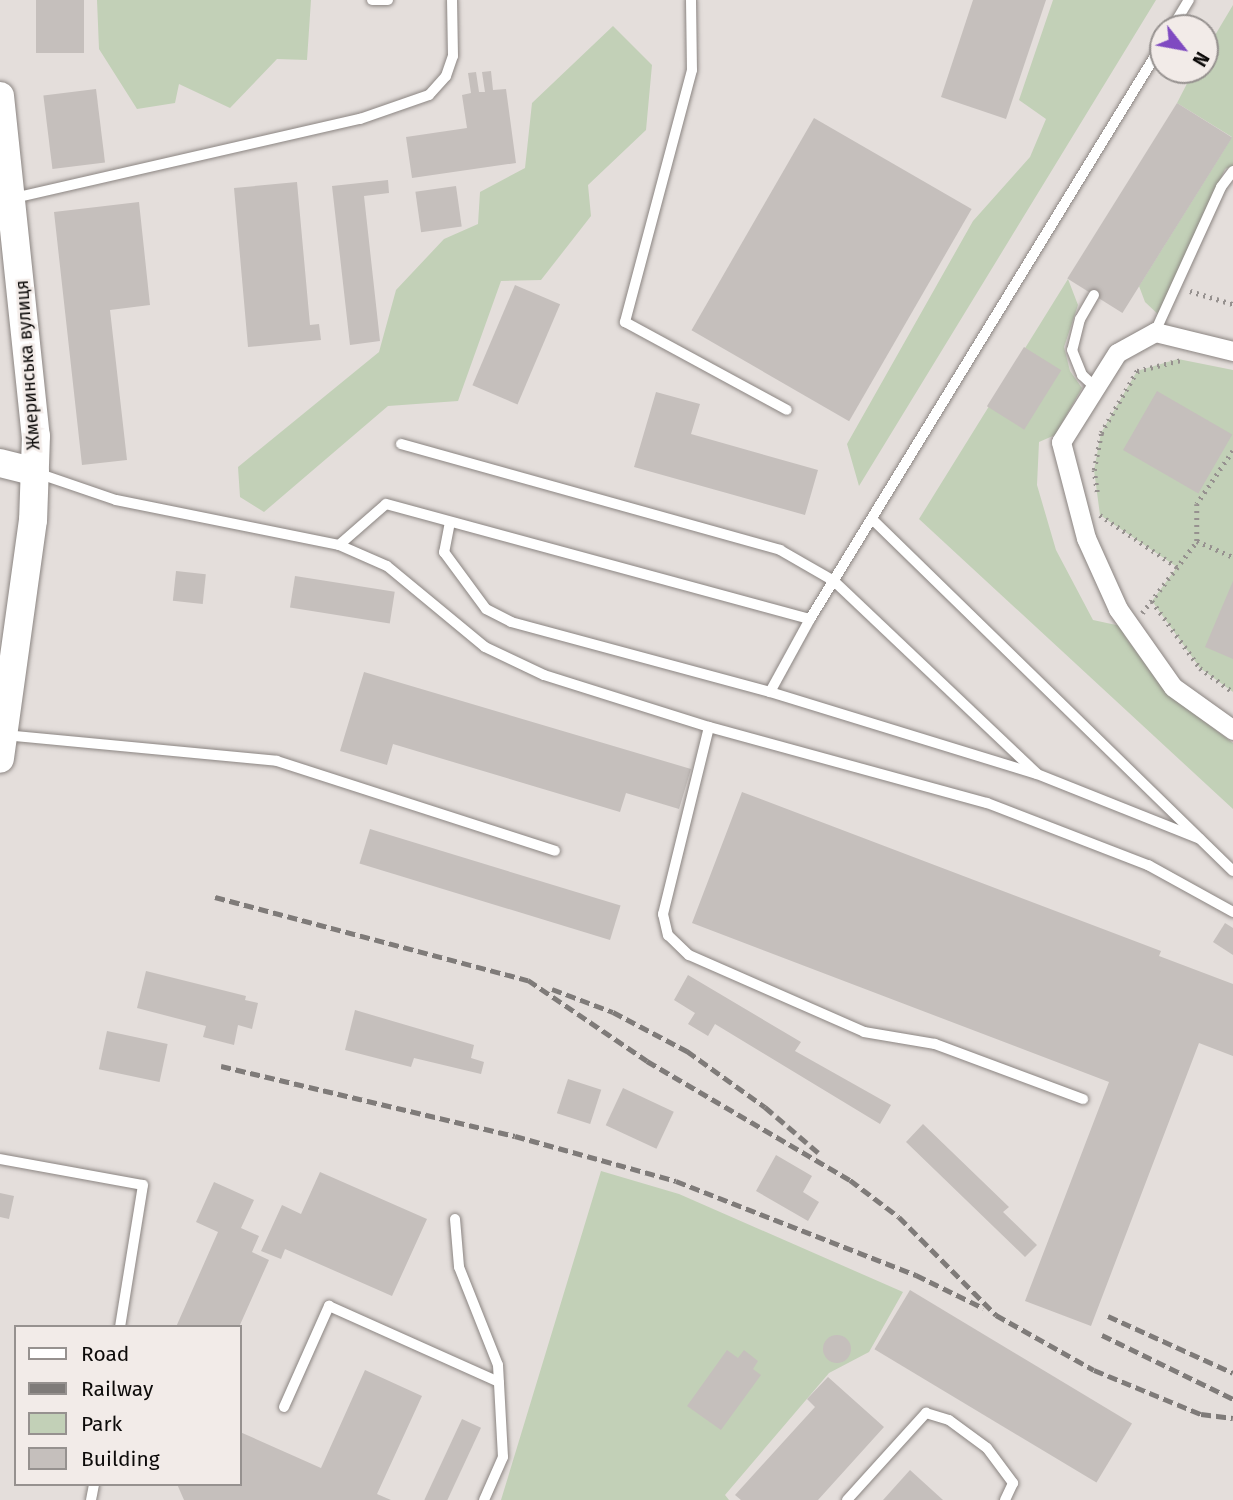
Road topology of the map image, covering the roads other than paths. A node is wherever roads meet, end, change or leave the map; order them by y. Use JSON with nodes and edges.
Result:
{"nodes":[{"id":1,"x":372,"y":0,"type":"edge"},
{"id":2,"x":388,"y":0,"type":"edge"},
{"id":3,"x":452,"y":0,"type":"edge"},
{"id":4,"x":691,"y":0,"type":"edge"},
{"id":5,"x":1149,"y":66,"type":"edge"},
{"id":6,"x":0,"y":96,"type":"edge"},
{"id":7,"x":1233,"y":171,"type":"edge"},
{"id":8,"x":14,"y":198,"type":"junction"},
{"id":9,"x":1094,"y":295,"type":"dead end"},
{"id":10,"x":1154,"y":332,"type":"junction"},
{"id":11,"x":1233,"y":351,"type":"edge"},
{"id":12,"x":1096,"y":387,"type":"junction"},
{"id":13,"x":786,"y":410,"type":"dead end"},
{"id":14,"x":401,"y":444,"type":"dead end"},
{"id":15,"x":0,"y":463,"type":"edge"},
{"id":16,"x":35,"y":472,"type":"junction"},
{"id":17,"x":872,"y":519,"type":"junction"},
{"id":18,"x":450,"y":522,"type":"junction"},
{"id":19,"x":339,"y":545,"type":"junction"},
{"id":20,"x":834,"y":581,"type":"junction"},
{"id":21,"x":810,"y":619,"type":"junction"},
{"id":22,"x":770,"y":692,"type":"junction"},
{"id":23,"x":709,"y":727,"type":"junction"},
{"id":24,"x":1233,"y":730,"type":"edge"},
{"id":25,"x":1,"y":747,"type":"edge"},
{"id":26,"x":1037,"y":774,"type":"junction"},
{"id":27,"x":1200,"y":839,"type":"junction"},
{"id":28,"x":555,"y":851,"type":"dead end"},
{"id":29,"x":1233,"y":871,"type":"edge"},
{"id":30,"x":1233,"y":912,"type":"edge"},
{"id":31,"x":1083,"y":1099,"type":"dead end"},
{"id":32,"x":0,"y":1159,"type":"edge"},
{"id":33,"x":455,"y":1219,"type":"dead end"},
{"id":34,"x":120,"y":1325,"type":"edge"},
{"id":35,"x":499,"y":1382,"type":"junction"},
{"id":36,"x":284,"y":1407,"type":"dead end"},
{"id":37,"x":484,"y":1500,"type":"edge"},
{"id":38,"x":848,"y":1500,"type":"edge"},
{"id":39,"x":1004,"y":1500,"type":"edge"}],
"edges":[{"from":1,"to":2,"type":"lane"},
{"from":3,"to":8,"type":"lane"},
{"from":4,"to":13,"type":"lane"},
{"from":5,"to":17,"type":"lane"},
{"from":6,"to":8,"type":"main road","name":"Жмеринська вулиця"},
{"from":7,"to":10,"type":"lane"},
{"from":8,"to":16,"type":"main road","name":"Жмеринська вулиця"},
{"from":9,"to":12,"type":"lane"},
{"from":10,"to":11,"type":"street"},
{"from":10,"to":12,"type":"street"},
{"from":12,"to":24,"type":"street"},
{"from":14,"to":20,"type":"lane"},
{"from":15,"to":16,"type":"main road"},
{"from":16,"to":19,"type":"lane"},
{"from":16,"to":25,"type":"main road","name":"Жмеринська вулиця"},
{"from":17,"to":20,"type":"lane"},
{"from":17,"to":27,"type":"lane"},
{"from":18,"to":19,"type":"lane"},
{"from":18,"to":21,"type":"lane"},
{"from":18,"to":22,"type":"lane"},
{"from":19,"to":23,"type":"lane"},
{"from":20,"to":21,"type":"lane"},
{"from":20,"to":26,"type":"lane"},
{"from":21,"to":22,"type":"lane"},
{"from":22,"to":26,"type":"lane"},
{"from":23,"to":30,"type":"lane"},
{"from":23,"to":31,"type":"lane"},
{"from":25,"to":28,"type":"lane"},
{"from":26,"to":27,"type":"lane"},
{"from":27,"to":29,"type":"lane"},
{"from":32,"to":34,"type":"lane"},
{"from":33,"to":35,"type":"lane"},
{"from":35,"to":36,"type":"lane"},
{"from":35,"to":37,"type":"lane"},
{"from":38,"to":39,"type":"lane"}]}
